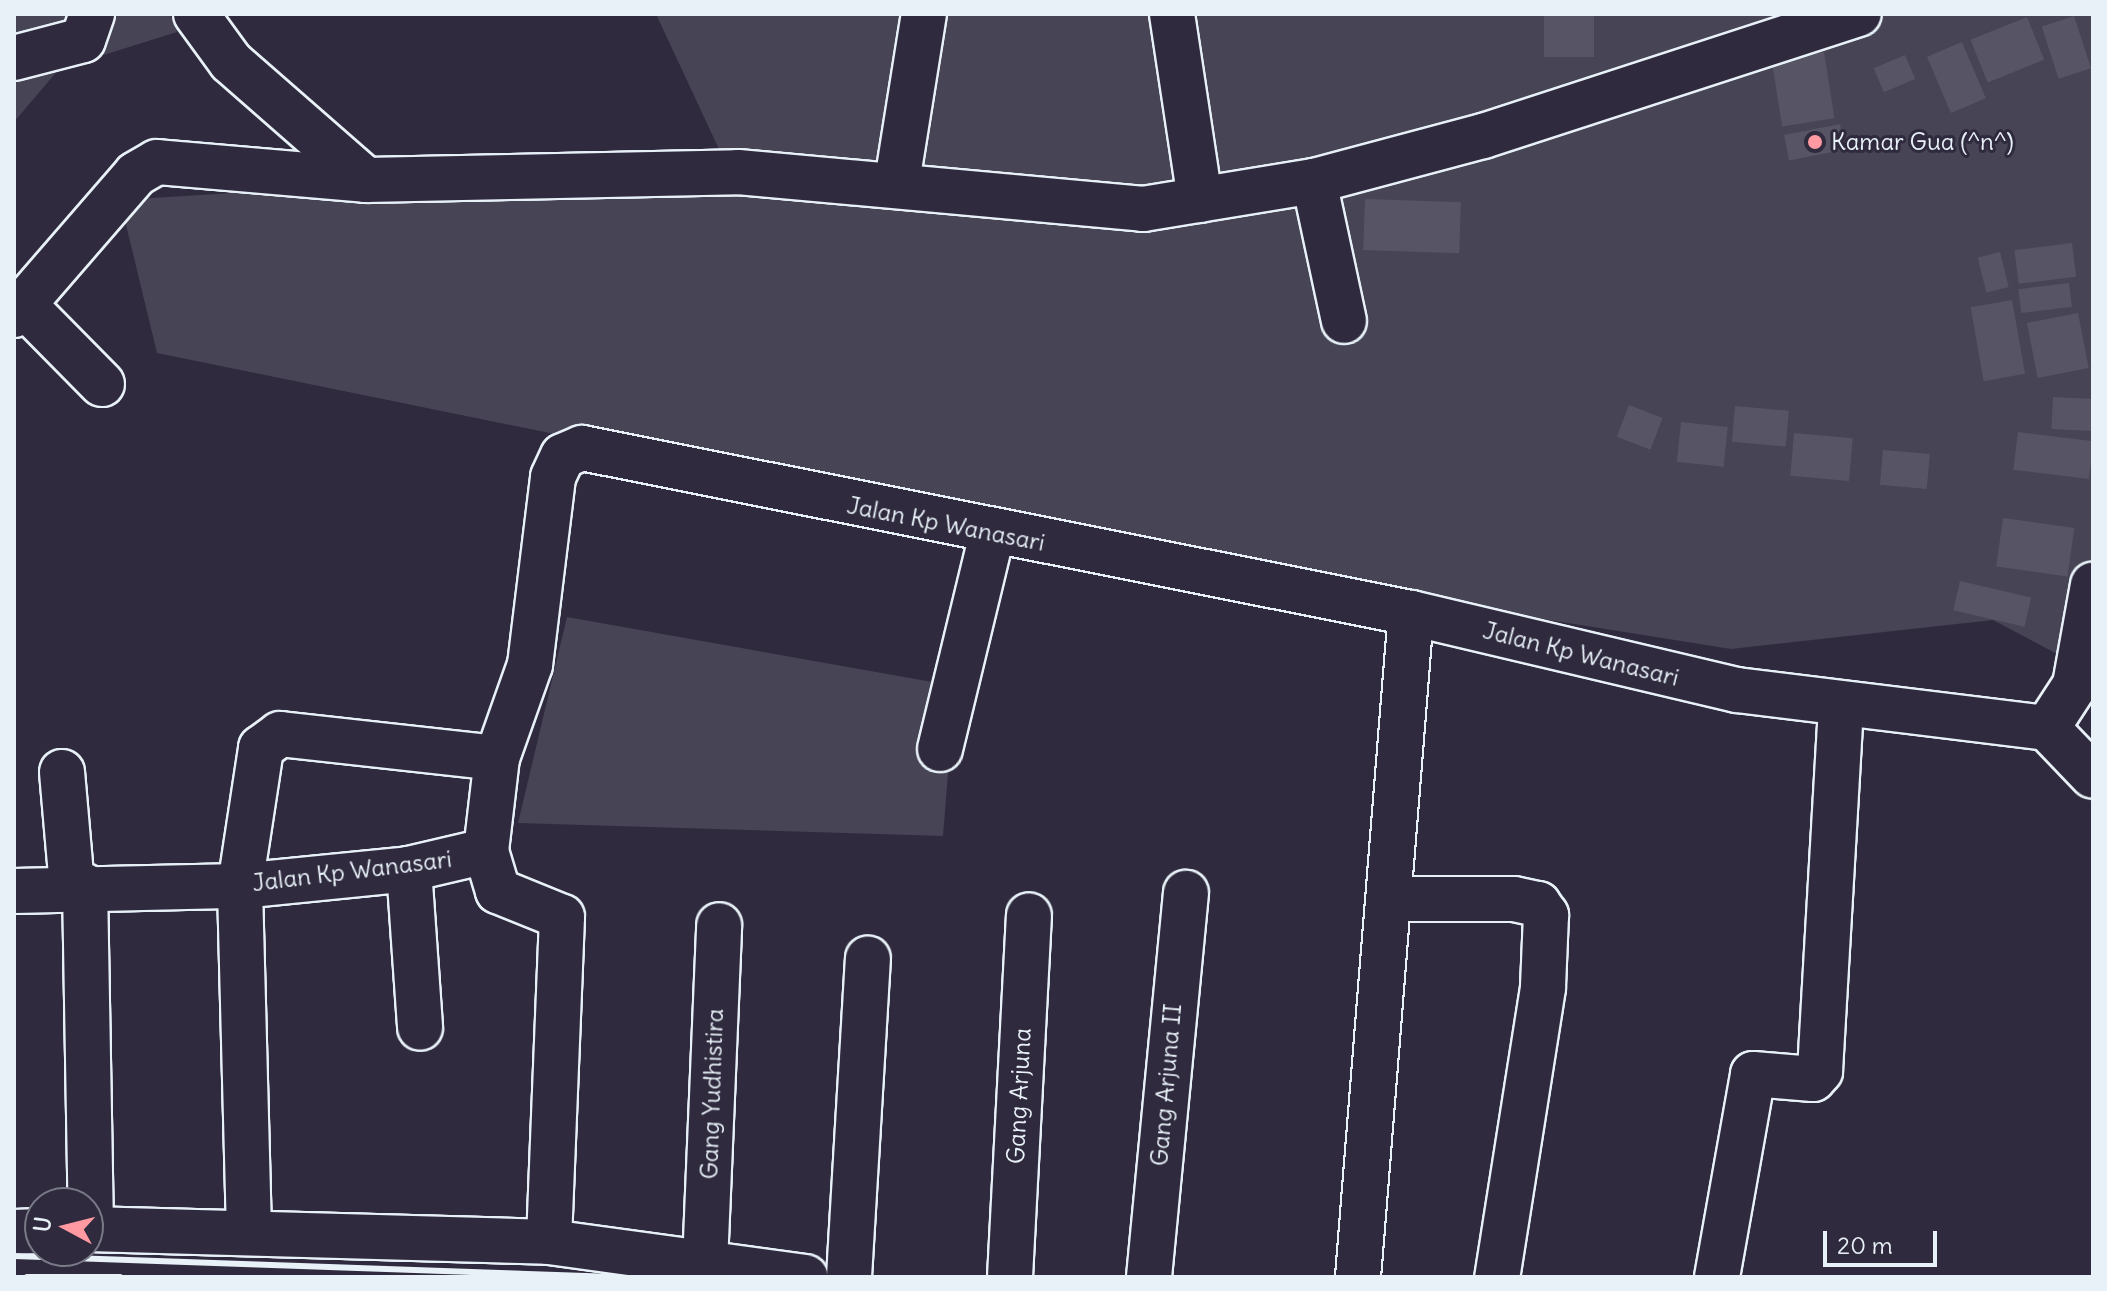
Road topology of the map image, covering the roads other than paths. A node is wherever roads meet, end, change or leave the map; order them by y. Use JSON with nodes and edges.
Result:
{"nodes":[{"id":1,"x":92,"y":14,"type":"edge"},
{"id":2,"x":196,"y":14,"type":"edge"},
{"id":3,"x":924,"y":14,"type":"edge"},
{"id":4,"x":1172,"y":14,"type":"edge"},
{"id":5,"x":1859,"y":14,"type":"edge"},
{"id":6,"x":14,"y":58,"type":"edge"},
{"id":7,"x":366,"y":180,"type":"junction"},
{"id":8,"x":1314,"y":181,"type":"junction"},
{"id":9,"x":897,"y":182,"type":"junction"},
{"id":10,"x":1200,"y":200,"type":"junction"},
{"id":11,"x":19,"y":310,"type":"edge"},
{"id":12,"x":1344,"y":321,"type":"dead end"},
{"id":13,"x":102,"y":384,"type":"dead end"},
{"id":14,"x":992,"y":534,"type":"junction"},
{"id":15,"x":2093,"y":585,"type":"edge"},
{"id":16,"x":1411,"y":613,"type":"junction"},
{"id":17,"x":1841,"y":705,"type":"junction"},
{"id":18,"x":2047,"y":728,"type":"junction"},
{"id":19,"x":940,"y":749,"type":"dead end"},
{"id":20,"x":497,"y":758,"type":"junction"},
{"id":21,"x":62,"y":772,"type":"dead end"},
{"id":22,"x":2093,"y":776,"type":"edge"},
{"id":23,"x":486,"y":851,"type":"junction"},
{"id":24,"x":409,"y":869,"type":"junction"},
{"id":25,"x":240,"y":886,"type":"junction"},
{"id":26,"x":78,"y":887,"type":"junction"},
{"id":27,"x":14,"y":891,"type":"edge"},
{"id":28,"x":1186,"y":893,"type":"dead end"},
{"id":29,"x":1391,"y":899,"type":"junction"},
{"id":30,"x":1029,"y":915,"type":"dead end"},
{"id":31,"x":719,"y":925,"type":"dead end"},
{"id":32,"x":868,"y":959,"type":"dead end"},
{"id":33,"x":420,"y":1028,"type":"dead end"},
{"id":34,"x":89,"y":1187,"type":"edge"},
{"id":35,"x":104,"y":1229,"type":"edge"},
{"id":36,"x":249,"y":1232,"type":"junction"},
{"id":37,"x":549,"y":1242,"type":"junction"},
{"id":38,"x":705,"y":1264,"type":"junction"},
{"id":39,"x":806,"y":1277,"type":"edge"},
{"id":40,"x":849,"y":1277,"type":"edge"},
{"id":41,"x":1010,"y":1277,"type":"edge"},
{"id":42,"x":1149,"y":1277,"type":"edge"},
{"id":43,"x":1358,"y":1277,"type":"edge"},
{"id":44,"x":1497,"y":1277,"type":"edge"},
{"id":45,"x":1717,"y":1277,"type":"edge"}],
"edges":[{"from":1,"to":6,"type":"street"},
{"from":2,"to":7,"type":"street"},
{"from":3,"to":9,"type":"street"},
{"from":4,"to":10,"type":"street"},
{"from":5,"to":8,"type":"street"},
{"from":7,"to":9,"type":"street"},
{"from":7,"to":11,"type":"street"},
{"from":8,"to":10,"type":"street"},
{"from":8,"to":12,"type":"street"},
{"from":9,"to":10,"type":"street"},
{"from":11,"to":13,"type":"street"},
{"from":14,"to":16,"type":"street","name":"Jalan Kp Wanasari"},
{"from":14,"to":19,"type":"street"},
{"from":14,"to":20,"type":"street","name":"Jalan Kp Wanasari"},
{"from":15,"to":18,"type":"street"},
{"from":16,"to":17,"type":"street","name":"Jalan Kp Wanasari"},
{"from":16,"to":29,"type":"street"},
{"from":17,"to":18,"type":"street","name":"Jalan Kp Wanasari"},
{"from":17,"to":45,"type":"street"},
{"from":18,"to":22,"type":"street"},
{"from":20,"to":23,"type":"street","name":"Jalan Kp Wanasari"},
{"from":20,"to":25,"type":"street"},
{"from":21,"to":26,"type":"street"},
{"from":23,"to":24,"type":"street","name":"Jalan Kp Wanasari"},
{"from":23,"to":37,"type":"street"},
{"from":24,"to":25,"type":"street","name":"Jalan Kp Wanasari"},
{"from":24,"to":33,"type":"street"},
{"from":25,"to":26,"type":"street","name":"Jalan Kp Wanasari"},
{"from":25,"to":36,"type":"street"},
{"from":26,"to":27,"type":"street","name":"Jalan Kp Wanasari"},
{"from":26,"to":34,"type":"street"},
{"from":28,"to":42,"type":"street","name":"Gang Arjuna II"},
{"from":29,"to":43,"type":"street"},
{"from":29,"to":44,"type":"street"},
{"from":30,"to":41,"type":"street","name":"Gang Arjuna"},
{"from":31,"to":38,"type":"street","name":"Gang Yudhistira"},
{"from":32,"to":40,"type":"street"},
{"from":35,"to":36,"type":"street"},
{"from":36,"to":37,"type":"street"},
{"from":37,"to":38,"type":"street"},
{"from":38,"to":39,"type":"street"}]}
